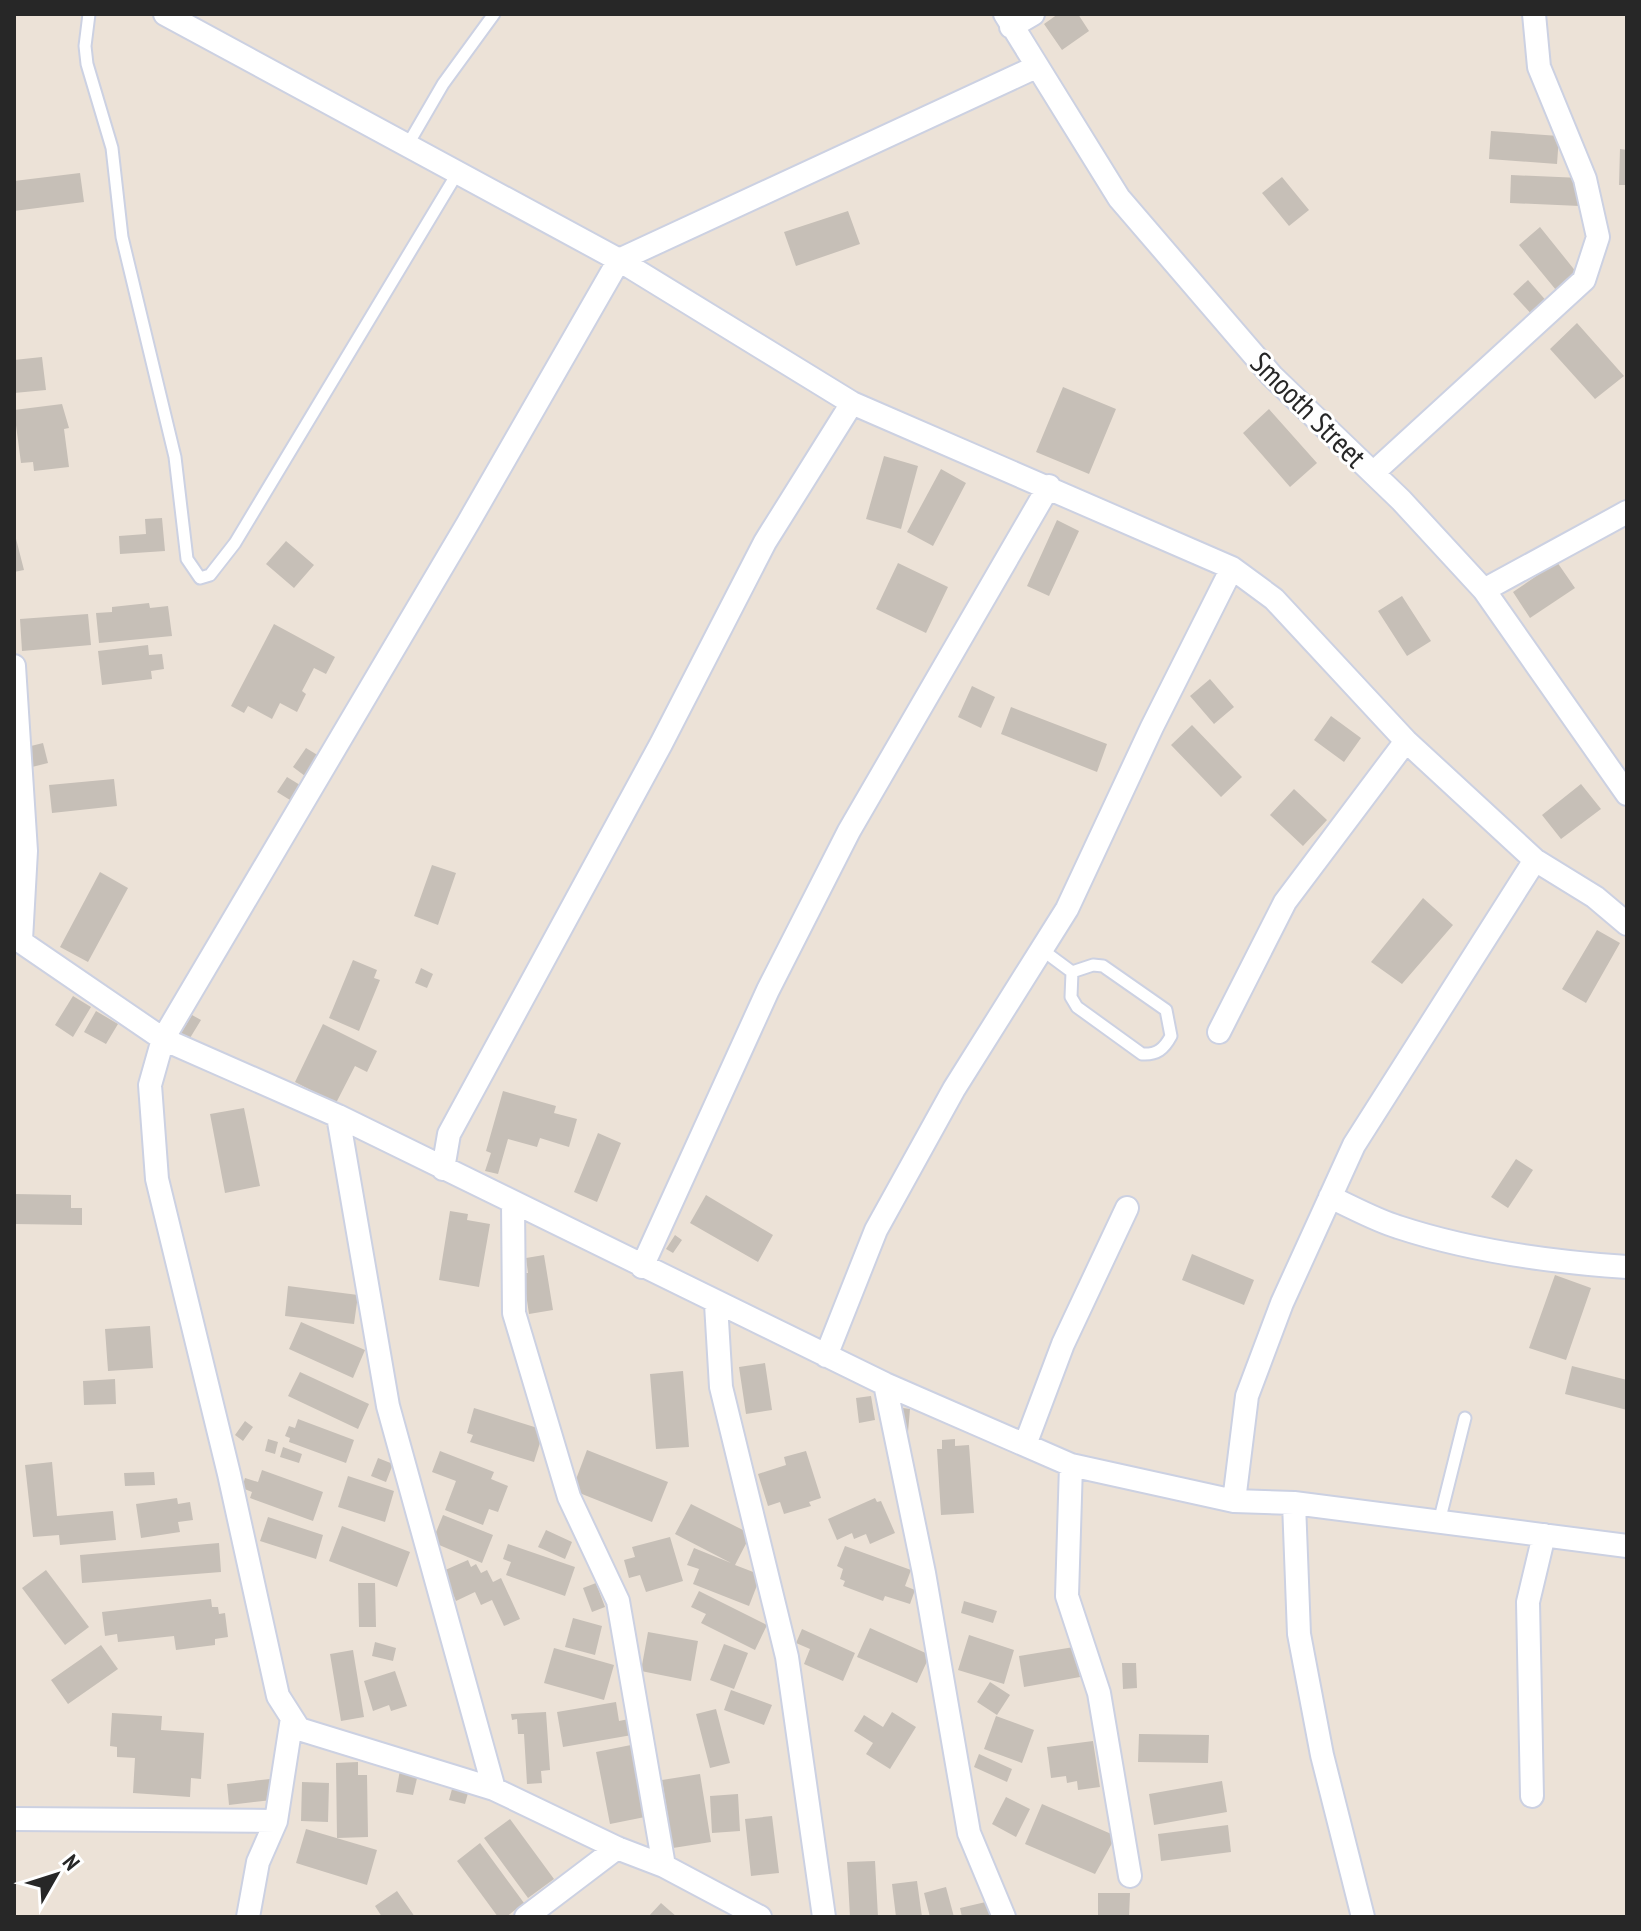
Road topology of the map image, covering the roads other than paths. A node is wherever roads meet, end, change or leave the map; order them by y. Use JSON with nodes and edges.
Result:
{"nodes":[{"id":1,"x":89,"y":14,"type":"edge"},
{"id":2,"x":165,"y":14,"type":"edge"},
{"id":3,"x":494,"y":14,"type":"edge"},
{"id":4,"x":1033,"y":14,"type":"edge"},
{"id":5,"x":1534,"y":14,"type":"edge"},
{"id":6,"x":1008,"y":20,"type":"edge"},
{"id":7,"x":1036,"y":67,"type":"junction"},
{"id":8,"x":407,"y":146,"type":"junction"},
{"id":9,"x":458,"y":172,"type":"junction"},
{"id":10,"x":619,"y":260,"type":"junction"},
{"id":11,"x":852,"y":403,"type":"junction"},
{"id":12,"x":1373,"y":473,"type":"junction"},
{"id":13,"x":1049,"y":486,"type":"junction"},
{"id":14,"x":1627,"y":512,"type":"edge"},
{"id":15,"x":1232,"y":568,"type":"junction"},
{"id":16,"x":1484,"y":590,"type":"junction"},
{"id":17,"x":14,"y":666,"type":"edge"},
{"id":18,"x":1406,"y":741,"type":"junction"},
{"id":19,"x":1627,"y":794,"type":"edge"},
{"id":20,"x":1535,"y":860,"type":"junction"},
{"id":21,"x":1623,"y":915,"type":"edge"},
{"id":22,"x":17,"y":938,"type":"edge"},
{"id":23,"x":1041,"y":949,"type":"junction"},
{"id":24,"x":1072,"y":972,"type":"junction"},
{"id":25,"x":1219,"y":1032,"type":"dead end"},
{"id":26,"x":163,"y":1039,"type":"junction"},
{"id":27,"x":338,"y":1116,"type":"junction"},
{"id":28,"x":443,"y":1169,"type":"junction"},
{"id":29,"x":1330,"y":1197,"type":"junction"},
{"id":30,"x":513,"y":1203,"type":"junction"},
{"id":31,"x":1127,"y":1208,"type":"dead end"},
{"id":32,"x":642,"y":1267,"type":"junction"},
{"id":33,"x":1627,"y":1267,"type":"edge"},
{"id":34,"x":716,"y":1304,"type":"junction"},
{"id":35,"x":826,"y":1356,"type":"junction"},
{"id":36,"x":885,"y":1384,"type":"junction"},
{"id":37,"x":1465,"y":1418,"type":"dead end"},
{"id":38,"x":1025,"y":1445,"type":"junction"},
{"id":39,"x":1071,"y":1465,"type":"junction"},
{"id":40,"x":1234,"y":1501,"type":"junction"},
{"id":41,"x":1294,"y":1503,"type":"junction"},
{"id":42,"x":1439,"y":1522,"type":"junction"},
{"id":43,"x":1544,"y":1535,"type":"junction"},
{"id":44,"x":1627,"y":1546,"type":"edge"},
{"id":45,"x":292,"y":1718,"type":"junction"},
{"id":46,"x":494,"y":1789,"type":"junction"},
{"id":47,"x":1532,"y":1796,"type":"dead end"},
{"id":48,"x":14,"y":1819,"type":"edge"},
{"id":49,"x":276,"y":1821,"type":"junction"},
{"id":50,"x":617,"y":1848,"type":"junction"},
{"id":51,"x":664,"y":1866,"type":"junction"},
{"id":52,"x":1130,"y":1876,"type":"dead end"},
{"id":53,"x":248,"y":1917,"type":"edge"},
{"id":54,"x":526,"y":1917,"type":"edge"},
{"id":55,"x":760,"y":1917,"type":"edge"},
{"id":56,"x":824,"y":1917,"type":"edge"},
{"id":57,"x":1004,"y":1917,"type":"edge"},
{"id":58,"x":1363,"y":1917,"type":"edge"}],
"edges":[{"from":1,"to":9,"type":"lane"},
{"from":2,"to":8,"type":"street"},
{"from":3,"to":8,"type":"lane"},
{"from":4,"to":6,"type":"street"},
{"from":5,"to":12,"type":"street"},
{"from":6,"to":7,"type":"street","name":"Smooth Street"},
{"from":7,"to":10,"type":"street"},
{"from":7,"to":12,"type":"street","name":"Smooth Street"},
{"from":8,"to":9,"type":"street"},
{"from":9,"to":10,"type":"street"},
{"from":10,"to":11,"type":"street"},
{"from":10,"to":26,"type":"street"},
{"from":11,"to":13,"type":"street"},
{"from":11,"to":28,"type":"street"},
{"from":12,"to":16,"type":"street","name":"Smooth Street"},
{"from":13,"to":15,"type":"street"},
{"from":13,"to":32,"type":"street"},
{"from":14,"to":16,"type":"street"},
{"from":15,"to":18,"type":"street"},
{"from":15,"to":23,"type":"street"},
{"from":16,"to":19,"type":"street","name":"Smooth Street"},
{"from":17,"to":22,"type":"street"},
{"from":18,"to":20,"type":"street"},
{"from":18,"to":25,"type":"street"},
{"from":20,"to":21,"type":"street"},
{"from":20,"to":29,"type":"street"},
{"from":22,"to":26,"type":"street"},
{"from":23,"to":24,"type":"lane"},
{"from":23,"to":35,"type":"street"},
{"from":24,"to":24,"type":"lane"},
{"from":26,"to":27,"type":"street"},
{"from":26,"to":45,"type":"street"},
{"from":27,"to":28,"type":"street"},
{"from":27,"to":46,"type":"street"},
{"from":28,"to":30,"type":"street"},
{"from":29,"to":33,"type":"street"},
{"from":29,"to":40,"type":"street"},
{"from":30,"to":32,"type":"street"},
{"from":30,"to":51,"type":"street"},
{"from":31,"to":38,"type":"street"},
{"from":32,"to":34,"type":"street"},
{"from":34,"to":35,"type":"street"},
{"from":34,"to":56,"type":"street"},
{"from":35,"to":36,"type":"street"},
{"from":36,"to":38,"type":"street"},
{"from":36,"to":57,"type":"street"},
{"from":37,"to":42,"type":"lane"},
{"from":38,"to":39,"type":"street"},
{"from":39,"to":40,"type":"street"},
{"from":39,"to":52,"type":"street"},
{"from":40,"to":41,"type":"street"},
{"from":41,"to":42,"type":"street"},
{"from":41,"to":58,"type":"street"},
{"from":42,"to":43,"type":"street"},
{"from":43,"to":44,"type":"street"},
{"from":43,"to":47,"type":"street"},
{"from":45,"to":46,"type":"street"},
{"from":45,"to":49,"type":"street"},
{"from":46,"to":50,"type":"street"},
{"from":48,"to":49,"type":"street"},
{"from":49,"to":53,"type":"street"},
{"from":50,"to":51,"type":"street"},
{"from":50,"to":54,"type":"street"},
{"from":51,"to":55,"type":"street"}]}
